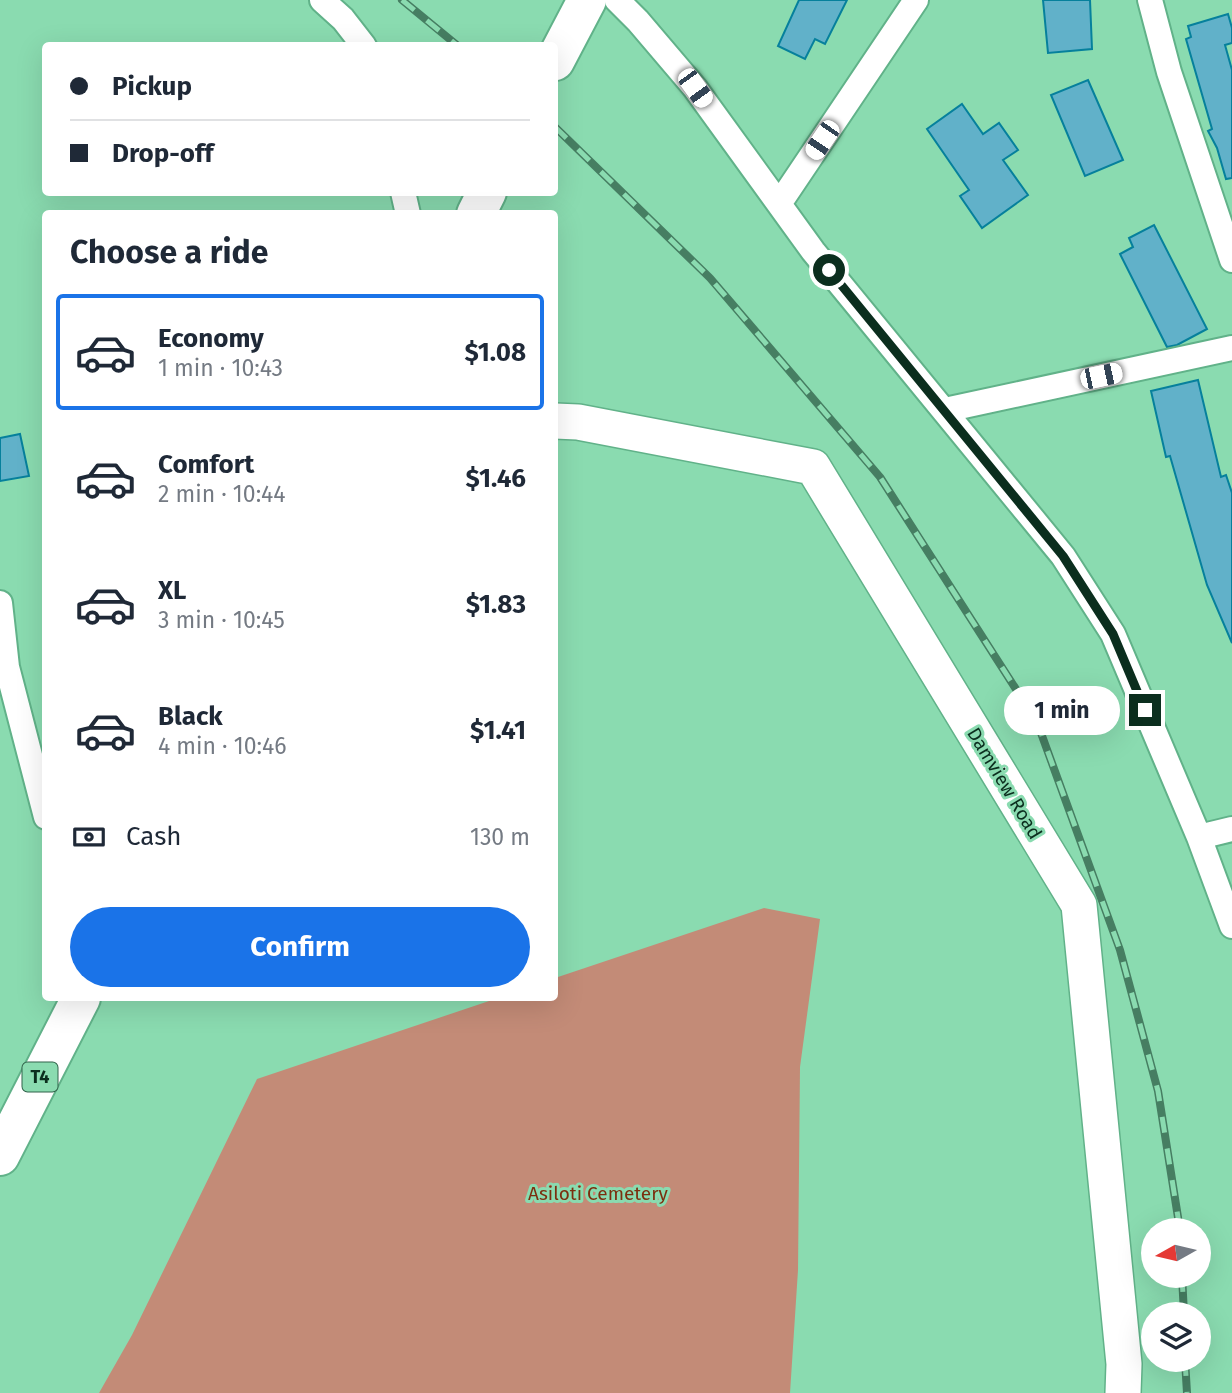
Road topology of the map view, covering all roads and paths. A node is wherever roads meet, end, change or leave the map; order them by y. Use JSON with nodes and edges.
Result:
{"nodes":[{"id":1,"x":322,"y":0,"type":"edge"},
{"id":2,"x":587,"y":0,"type":"edge"},
{"id":3,"x":617,"y":0,"type":"edge"},
{"id":4,"x":916,"y":0,"type":"edge"},
{"id":5,"x":1150,"y":0,"type":"edge"},
{"id":6,"x":361,"y":42,"type":"edge"},
{"id":7,"x":558,"y":55,"type":"edge"},
{"id":8,"x":779,"y":204,"type":"junction"},
{"id":9,"x":1232,"y":260,"type":"edge"},
{"id":10,"x":1232,"y":348,"type":"edge"},
{"id":11,"x":944,"y":410,"type":"junction"},
{"id":12,"x":558,"y":421,"type":"edge"},
{"id":13,"x":0,"y":603,"type":"edge"},
{"id":14,"x":3,"y":668,"type":"edge"},
{"id":15,"x":42,"y":803,"type":"edge"},
{"id":16,"x":1232,"y":829,"type":"edge"},
{"id":17,"x":1199,"y":837,"type":"junction"},
{"id":18,"x":1232,"y":926,"type":"edge"},
{"id":19,"x":79,"y":1001,"type":"edge"},
{"id":20,"x":0,"y":1156,"type":"edge"},
{"id":21,"x":1123,"y":1393,"type":"edge"}],
"edges":[{"from":1,"to":6,"type":"street"},
{"from":2,"to":7,"type":"highway"},
{"from":3,"to":8,"type":"street"},
{"from":4,"to":8,"type":"street"},
{"from":5,"to":9,"type":"street"},
{"from":8,"to":11,"type":"street"},
{"from":10,"to":11,"type":"street"},
{"from":11,"to":17,"type":"street"},
{"from":12,"to":21,"type":"street","name":"Damview Road"},
{"from":13,"to":14,"type":"street"},
{"from":14,"to":15,"type":"street"},
{"from":16,"to":17,"type":"street"},
{"from":17,"to":18,"type":"street"},
{"from":19,"to":20,"type":"highway","number":"T4"}]}
